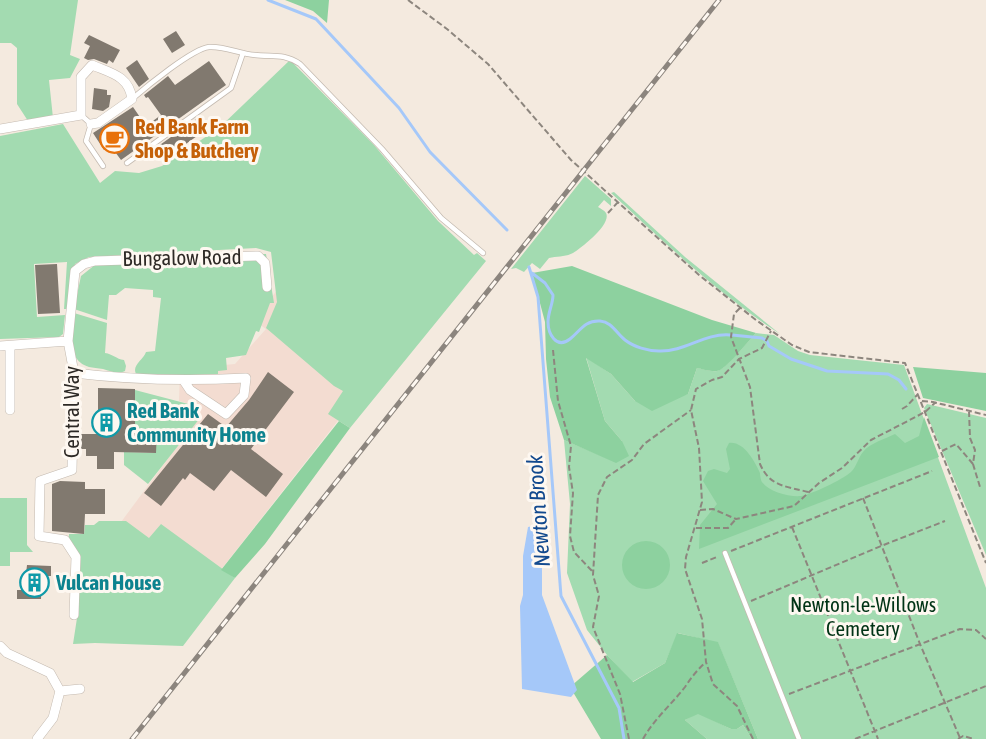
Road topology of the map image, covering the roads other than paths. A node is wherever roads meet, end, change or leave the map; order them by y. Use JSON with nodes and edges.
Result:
{"nodes":[{"id":1,"x":243,"y":53,"type":"junction"},
{"id":2,"x":132,"y":99,"type":"junction"},
{"id":3,"x":81,"y":115,"type":"junction"},
{"id":4,"x":91,"y":124,"type":"junction"},
{"id":5,"x":0,"y":129,"type":"edge"},
{"id":6,"x":127,"y":163,"type":"dead end"},
{"id":7,"x":103,"y":166,"type":"dead end"},
{"id":8,"x":483,"y":253,"type":"dead end"},
{"id":9,"x":75,"y":271,"type":"joint"},
{"id":10,"x":267,"y":287,"type":"dead end"},
{"id":11,"x":68,"y":341,"type":"junction"},
{"id":12,"x":5,"y":346,"type":"edge"},
{"id":13,"x":74,"y":373,"type":"junction"},
{"id":14,"x":184,"y":381,"type":"junction"},
{"id":15,"x":10,"y":410,"type":"dead end"},
{"id":16,"x":725,"y":553,"type":"road end"},
{"id":17,"x":74,"y":615,"type":"dead end"},
{"id":18,"x":0,"y":646,"type":"edge"},
{"id":19,"x":80,"y":689,"type":"dead end"},
{"id":20,"x":60,"y":691,"type":"junction"},
{"id":21,"x":38,"y":739,"type":"edge"},
{"id":22,"x":799,"y":739,"type":"edge"}],
"edges":[{"from":1,"to":2,"type":"lane"},
{"from":1,"to":6,"type":"lane"},
{"from":1,"to":8,"type":"lane"},
{"from":2,"to":3,"type":"street"},
{"from":2,"to":4,"type":"street"},
{"from":3,"to":4,"type":"lane"},
{"from":3,"to":5,"type":"street"},
{"from":4,"to":7,"type":"lane"},
{"from":9,"to":10,"type":"street","name":"Bungalow Road"},
{"from":9,"to":11,"type":"street","name":"Central Way"},
{"from":11,"to":12,"type":"street"},
{"from":11,"to":13,"type":"street","name":"Central Way"},
{"from":12,"to":15,"type":"street"},
{"from":13,"to":14,"type":"street"},
{"from":13,"to":17,"type":"street","name":"Central Way"},
{"from":14,"to":14,"type":"street"},
{"from":16,"to":22,"type":"lane"},
{"from":18,"to":20,"type":"street"},
{"from":19,"to":20,"type":"street"},
{"from":20,"to":21,"type":"street"}]}
